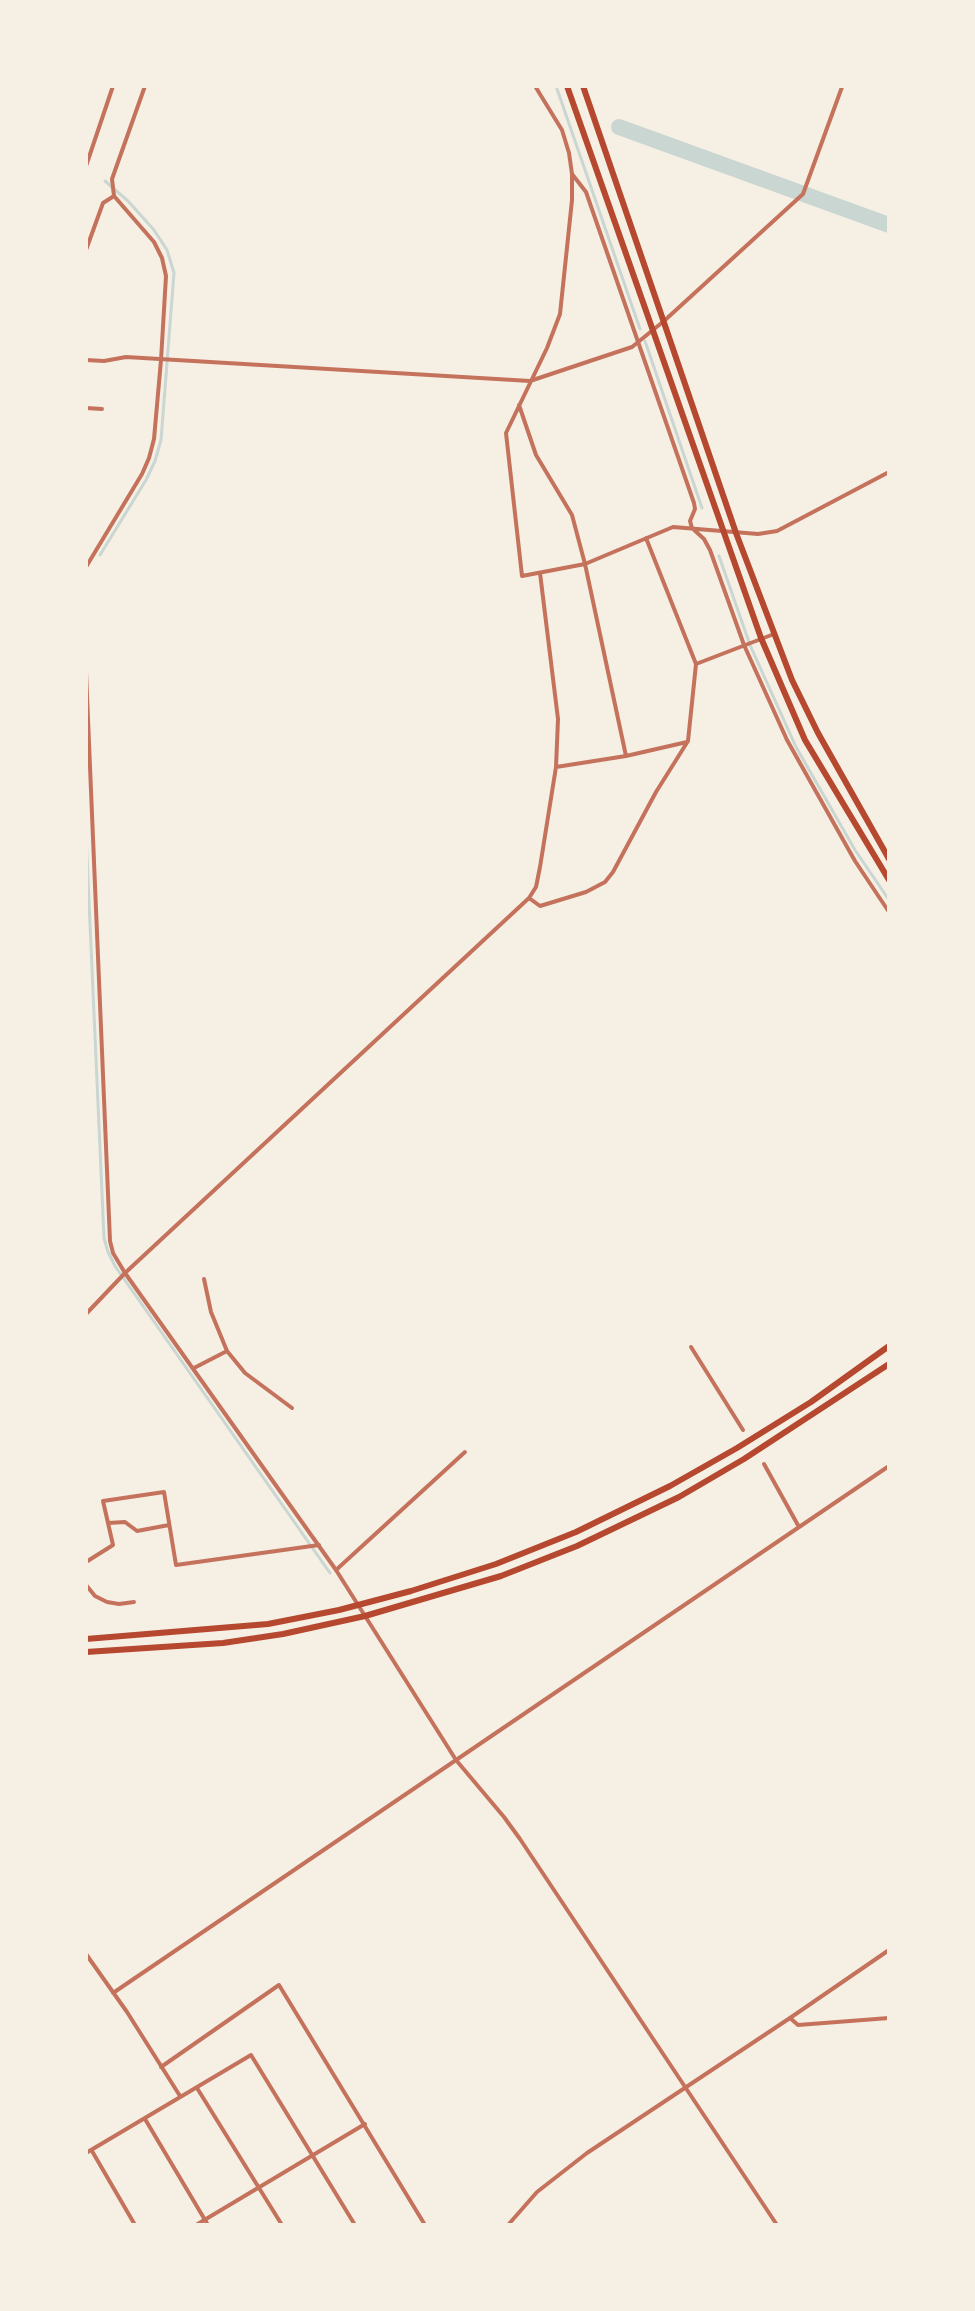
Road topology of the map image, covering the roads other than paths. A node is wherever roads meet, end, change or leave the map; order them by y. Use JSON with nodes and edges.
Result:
{"nodes":[{"id":1,"x":113,"y":86,"type":"edge"},
{"id":2,"x":145,"y":86,"type":"edge"},
{"id":3,"x":535,"y":86,"type":"edge"},
{"id":4,"x":567,"y":86,"type":"edge"},
{"id":5,"x":583,"y":86,"type":"edge"},
{"id":6,"x":836,"y":86,"type":"edge"},
{"id":7,"x":844,"y":86,"type":"edge"},
{"id":8,"x":86,"y":166,"type":"edge"},
{"id":9,"x":572,"y":174,"type":"junction"},
{"id":10,"x":114,"y":196,"type":"junction"},
{"id":11,"x":86,"y":250,"type":"edge"},
{"id":12,"x":664,"y":321,"type":"junction"},
{"id":13,"x":652,"y":330,"type":"junction"},
{"id":14,"x":637,"y":342,"type":"junction"},
{"id":15,"x":86,"y":360,"type":"edge"},
{"id":16,"x":161,"y":360,"type":"junction"},
{"id":17,"x":530,"y":381,"type":"junction"},
{"id":18,"x":519,"y":404,"type":"junction"},
{"id":19,"x":86,"y":408,"type":"edge"},
{"id":20,"x":102,"y":409,"type":"dead end"},
{"id":21,"x":889,"y":472,"type":"edge"},
{"id":22,"x":692,"y":528,"type":"junction"},
{"id":23,"x":722,"y":530,"type":"junction"},
{"id":24,"x":736,"y":533,"type":"junction"},
{"id":25,"x":646,"y":538,"type":"junction"},
{"id":26,"x":585,"y":564,"type":"junction"},
{"id":27,"x":86,"y":567,"type":"edge"},
{"id":28,"x":540,"y":573,"type":"junction"},
{"id":29,"x":774,"y":634,"type":"junction"},
{"id":30,"x":761,"y":638,"type":"junction"},
{"id":31,"x":744,"y":645,"type":"junction"},
{"id":32,"x":696,"y":664,"type":"junction"},
{"id":33,"x":86,"y":672,"type":"edge"},
{"id":34,"x":688,"y":741,"type":"junction"},
{"id":35,"x":626,"y":756,"type":"junction"},
{"id":36,"x":556,"y":767,"type":"junction"},
{"id":37,"x":889,"y":859,"type":"edge"},
{"id":38,"x":889,"y":880,"type":"edge"},
{"id":39,"x":529,"y":898,"type":"junction"},
{"id":40,"x":889,"y":912,"type":"edge"},
{"id":41,"x":125,"y":1273,"type":"junction"},
{"id":42,"x":204,"y":1279,"type":"dead end"},
{"id":43,"x":86,"y":1314,"type":"edge"},
{"id":44,"x":889,"y":1346,"type":"edge"},
{"id":45,"x":691,"y":1347,"type":"dead end"},
{"id":46,"x":227,"y":1351,"type":"junction"},
{"id":47,"x":889,"y":1364,"type":"edge"},
{"id":48,"x":194,"y":1368,"type":"junction"},
{"id":49,"x":292,"y":1408,"type":"dead end"},
{"id":50,"x":743,"y":1430,"type":"dead end"},
{"id":51,"x":465,"y":1452,"type":"dead end"},
{"id":52,"x":764,"y":1464,"type":"dead end"},
{"id":53,"x":889,"y":1466,"type":"edge"},
{"id":54,"x":108,"y":1523,"type":"junction"},
{"id":55,"x":169,"y":1525,"type":"junction"},
{"id":56,"x":799,"y":1527,"type":"junction"},
{"id":57,"x":319,"y":1545,"type":"junction"},
{"id":58,"x":86,"y":1562,"type":"edge"},
{"id":59,"x":336,"y":1570,"type":"junction"},
{"id":60,"x":86,"y":1585,"type":"edge"},
{"id":61,"x":134,"y":1602,"type":"dead end"},
{"id":62,"x":358,"y":1605,"type":"junction"},
{"id":63,"x":365,"y":1616,"type":"junction"},
{"id":64,"x":86,"y":1639,"type":"edge"},
{"id":65,"x":86,"y":1652,"type":"edge"},
{"id":66,"x":456,"y":1760,"type":"junction"},
{"id":67,"x":889,"y":1950,"type":"edge"},
{"id":68,"x":86,"y":1954,"type":"edge"},
{"id":69,"x":113,"y":1993,"type":"junction"},
{"id":70,"x":790,"y":2018,"type":"junction"},
{"id":71,"x":889,"y":2018,"type":"edge"},
{"id":72,"x":161,"y":2067,"type":"junction"},
{"id":73,"x":196,"y":2087,"type":"junction"},
{"id":74,"x":686,"y":2088,"type":"junction"},
{"id":75,"x":180,"y":2096,"type":"junction"},
{"id":76,"x":145,"y":2119,"type":"junction"},
{"id":77,"x":365,"y":2124,"type":"junction"},
{"id":78,"x":89,"y":2152,"type":"edge"},
{"id":79,"x":313,"y":2155,"type":"junction"},
{"id":80,"x":260,"y":2187,"type":"junction"},
{"id":81,"x":206,"y":2222,"type":"edge"},
{"id":82,"x":135,"y":2225,"type":"edge"},
{"id":83,"x":196,"y":2225,"type":"edge"},
{"id":84,"x":282,"y":2225,"type":"edge"},
{"id":85,"x":355,"y":2225,"type":"edge"},
{"id":86,"x":425,"y":2225,"type":"edge"},
{"id":87,"x":508,"y":2225,"type":"edge"},
{"id":88,"x":777,"y":2225,"type":"edge"}],
"edges":[{"from":1,"to":8,"type":"street"},
{"from":2,"to":10,"type":"street"},
{"from":3,"to":9,"type":"street"},
{"from":4,"to":13,"type":"main road"},
{"from":5,"to":12,"type":"main road"},
{"from":6,"to":7,"type":"street"},
{"from":7,"to":12,"type":"street"},
{"from":9,"to":14,"type":"street"},
{"from":9,"to":17,"type":"street"},
{"from":10,"to":11,"type":"street"},
{"from":10,"to":16,"type":"street"},
{"from":12,"to":13,"type":"street"},
{"from":12,"to":24,"type":"main road"},
{"from":13,"to":14,"type":"street"},
{"from":13,"to":23,"type":"main road"},
{"from":14,"to":17,"type":"street"},
{"from":14,"to":22,"type":"street"},
{"from":15,"to":16,"type":"street"},
{"from":16,"to":17,"type":"street"},
{"from":16,"to":27,"type":"street"},
{"from":17,"to":18,"type":"street"},
{"from":18,"to":26,"type":"street"},
{"from":18,"to":28,"type":"street"},
{"from":19,"to":20,"type":"street"},
{"from":21,"to":24,"type":"street"},
{"from":22,"to":23,"type":"street"},
{"from":22,"to":25,"type":"street"},
{"from":22,"to":31,"type":"street"},
{"from":23,"to":24,"type":"street"},
{"from":23,"to":30,"type":"main road"},
{"from":24,"to":29,"type":"main road"},
{"from":25,"to":26,"type":"street"},
{"from":25,"to":32,"type":"street"},
{"from":26,"to":28,"type":"street"},
{"from":26,"to":35,"type":"street"},
{"from":28,"to":36,"type":"street"},
{"from":29,"to":30,"type":"street"},
{"from":29,"to":37,"type":"main road"},
{"from":30,"to":31,"type":"street"},
{"from":30,"to":38,"type":"main road"},
{"from":31,"to":32,"type":"street"},
{"from":31,"to":40,"type":"street"},
{"from":32,"to":34,"type":"street"},
{"from":33,"to":41,"type":"street"},
{"from":34,"to":35,"type":"street"},
{"from":34,"to":39,"type":"street"},
{"from":35,"to":36,"type":"street"},
{"from":36,"to":39,"type":"street"},
{"from":39,"to":41,"type":"street"},
{"from":41,"to":43,"type":"street"},
{"from":41,"to":48,"type":"street"},
{"from":42,"to":46,"type":"street"},
{"from":44,"to":62,"type":"main road"},
{"from":45,"to":50,"type":"street"},
{"from":46,"to":48,"type":"street"},
{"from":46,"to":49,"type":"street"},
{"from":47,"to":63,"type":"main road"},
{"from":48,"to":57,"type":"street"},
{"from":51,"to":59,"type":"street"},
{"from":52,"to":56,"type":"street"},
{"from":53,"to":56,"type":"street"},
{"from":54,"to":55,"type":"street"},
{"from":54,"to":55,"type":"street"},
{"from":54,"to":58,"type":"street"},
{"from":55,"to":57,"type":"street"},
{"from":56,"to":66,"type":"street"},
{"from":57,"to":59,"type":"street"},
{"from":59,"to":62,"type":"street"},
{"from":60,"to":61,"type":"street"},
{"from":62,"to":63,"type":"street"},
{"from":62,"to":64,"type":"main road"},
{"from":63,"to":65,"type":"main road"},
{"from":63,"to":66,"type":"street"},
{"from":66,"to":69,"type":"street"},
{"from":66,"to":74,"type":"street"},
{"from":67,"to":70,"type":"street"},
{"from":68,"to":69,"type":"street"},
{"from":69,"to":72,"type":"street"},
{"from":70,"to":71,"type":"street"},
{"from":70,"to":74,"type":"street"},
{"from":72,"to":75,"type":"street"},
{"from":72,"to":77,"type":"street"},
{"from":73,"to":75,"type":"street"},
{"from":73,"to":79,"type":"street"},
{"from":73,"to":80,"type":"street"},
{"from":74,"to":87,"type":"street"},
{"from":74,"to":88,"type":"street"},
{"from":75,"to":76,"type":"street"},
{"from":76,"to":78,"type":"street"},
{"from":76,"to":81,"type":"street"},
{"from":77,"to":79,"type":"street"},
{"from":77,"to":86,"type":"street"},
{"from":78,"to":82,"type":"street"},
{"from":79,"to":80,"type":"street"},
{"from":79,"to":85,"type":"street"},
{"from":80,"to":81,"type":"street"},
{"from":80,"to":84,"type":"street"},
{"from":81,"to":83,"type":"street"}]}
